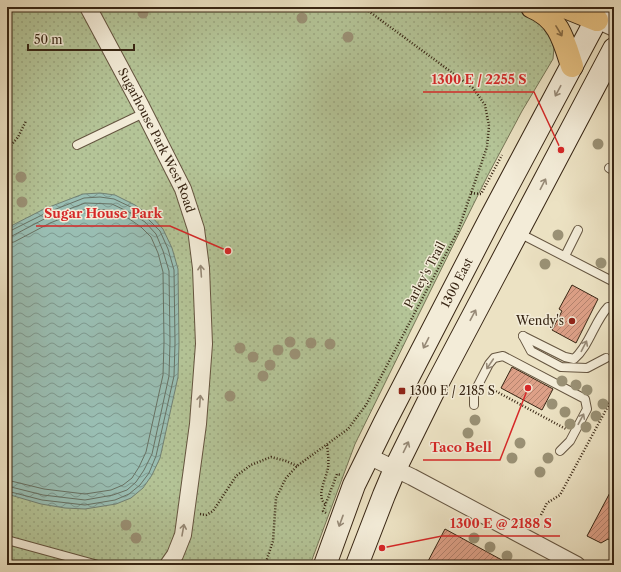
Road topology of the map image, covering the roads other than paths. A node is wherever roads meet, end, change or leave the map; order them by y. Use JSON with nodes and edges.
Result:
{"nodes":[{"id":1,"x":88,"y":7,"type":"edge"},
{"id":2,"x":532,"y":7,"type":"edge"},
{"id":3,"x":564,"y":7,"type":"edge"},
{"id":4,"x":605,"y":18,"type":"edge"},
{"id":5,"x":614,"y":49,"type":"edge"},
{"id":6,"x":572,"y":66,"type":"junction"},
{"id":7,"x":144,"y":113,"type":"junction"},
{"id":8,"x":77,"y":145,"type":"dead end"},
{"id":9,"x":578,"y":230,"type":"dead end"},
{"id":10,"x":518,"y":232,"type":"junction"},
{"id":11,"x":565,"y":256,"type":"junction"},
{"id":12,"x":614,"y":282,"type":"edge"},
{"id":13,"x":614,"y":308,"type":"edge"},
{"id":14,"x":606,"y":358,"type":"dead end"},
{"id":15,"x":474,"y":405,"type":"dead end"},
{"id":16,"x":560,"y":451,"type":"dead end"},
{"id":17,"x":368,"y":456,"type":"junction"},
{"id":18,"x":395,"y":469,"type":"junction"},
{"id":19,"x":7,"y":540,"type":"edge"},
{"id":20,"x":98,"y":565,"type":"edge"},
{"id":21,"x":168,"y":565,"type":"edge"},
{"id":22,"x":325,"y":565,"type":"edge"},
{"id":23,"x":357,"y":565,"type":"edge"},
{"id":24,"x":577,"y":565,"type":"edge"}],
"edges":[{"from":1,"to":7,"type":"street","name":"Sugarhouse Park West Road"},
{"from":2,"to":6,"type":"highway","one_way":true},
{"from":3,"to":4,"type":"highway"},
{"from":4,"to":6,"type":"main road","name":"1300 East"},
{"from":10,"to":5,"type":"main road","one_way":true},
{"from":6,"to":17,"type":"main road","name":"1300 East","one_way":true},
{"from":7,"to":8,"type":"lane"},
{"from":21,"to":7,"type":"street","name":"Sugarhouse Park West Road","one_way":true},
{"from":9,"to":11,"type":"lane"},
{"from":10,"to":11,"type":"lane"},
{"from":18,"to":10,"type":"main road","one_way":true},
{"from":11,"to":12,"type":"lane"},
{"from":14,"to":13,"type":"lane","one_way":true},
{"from":16,"to":15,"type":"lane","one_way":true},
{"from":17,"to":18,"type":"street"},
{"from":17,"to":22,"type":"main road","name":"1300 East","one_way":true},
{"from":18,"to":23,"type":"main road"},
{"from":18,"to":24,"type":"street"},
{"from":19,"to":20,"type":"lane"}]}
